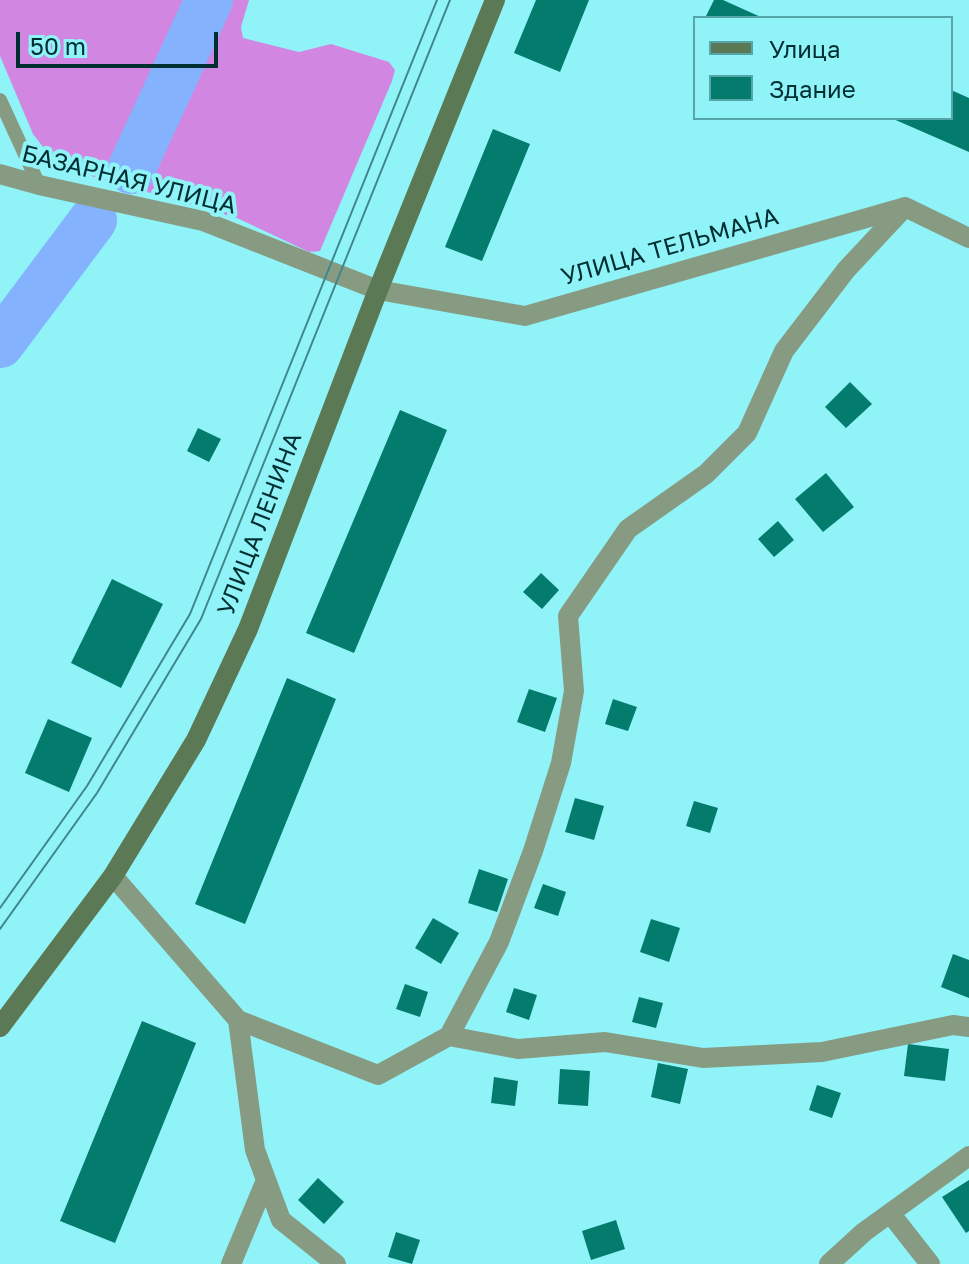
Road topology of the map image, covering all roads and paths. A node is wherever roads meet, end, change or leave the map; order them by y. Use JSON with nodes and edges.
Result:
{"nodes":[{"id":1,"x":495,"y":0,"type":"edge"},
{"id":2,"x":0,"y":100,"type":"edge"},
{"id":3,"x":0,"y":174,"type":"edge"},
{"id":4,"x":39,"y":185,"type":"junction"},
{"id":5,"x":905,"y":207,"type":"junction"},
{"id":6,"x":969,"y":238,"type":"edge"},
{"id":7,"x":378,"y":290,"type":"junction"},
{"id":8,"x":113,"y":876,"type":"junction"},
{"id":9,"x":238,"y":1020,"type":"junction"},
{"id":10,"x":0,"y":1027,"type":"edge"},
{"id":11,"x":969,"y":1027,"type":"edge"},
{"id":12,"x":449,"y":1036,"type":"junction"},
{"id":13,"x":969,"y":1156,"type":"edge"},
{"id":14,"x":266,"y":1180,"type":"junction"},
{"id":15,"x":890,"y":1213,"type":"junction"},
{"id":16,"x":231,"y":1264,"type":"edge"},
{"id":17,"x":336,"y":1264,"type":"edge"},
{"id":18,"x":829,"y":1264,"type":"edge"},
{"id":19,"x":930,"y":1264,"type":"edge"}],
"edges":[{"from":1,"to":7,"type":"main road","name":"УЛИЦА ЛЕНИНА"},
{"from":2,"to":4,"type":"lane"},
{"from":3,"to":4,"type":"street","name":"БАЗАРНАЯ УЛИЦА"},
{"from":4,"to":7,"type":"street","name":"БАЗАРНАЯ УЛИЦА"},
{"from":5,"to":6,"type":"street"},
{"from":5,"to":7,"type":"street","name":"УЛИЦА ТЕЛЬМАНА"},
{"from":5,"to":12,"type":"street"},
{"from":7,"to":8,"type":"main road","name":"УЛИЦА ЛЕНИНА"},
{"from":8,"to":9,"type":"street"},
{"from":8,"to":10,"type":"main road","name":"УЛИЦА ЛЕНИНА"},
{"from":9,"to":12,"type":"street"},
{"from":9,"to":14,"type":"street"},
{"from":11,"to":12,"type":"street"},
{"from":13,"to":15,"type":"street"},
{"from":14,"to":16,"type":"street"},
{"from":14,"to":17,"type":"street"},
{"from":15,"to":18,"type":"street"},
{"from":15,"to":19,"type":"street"}]}
